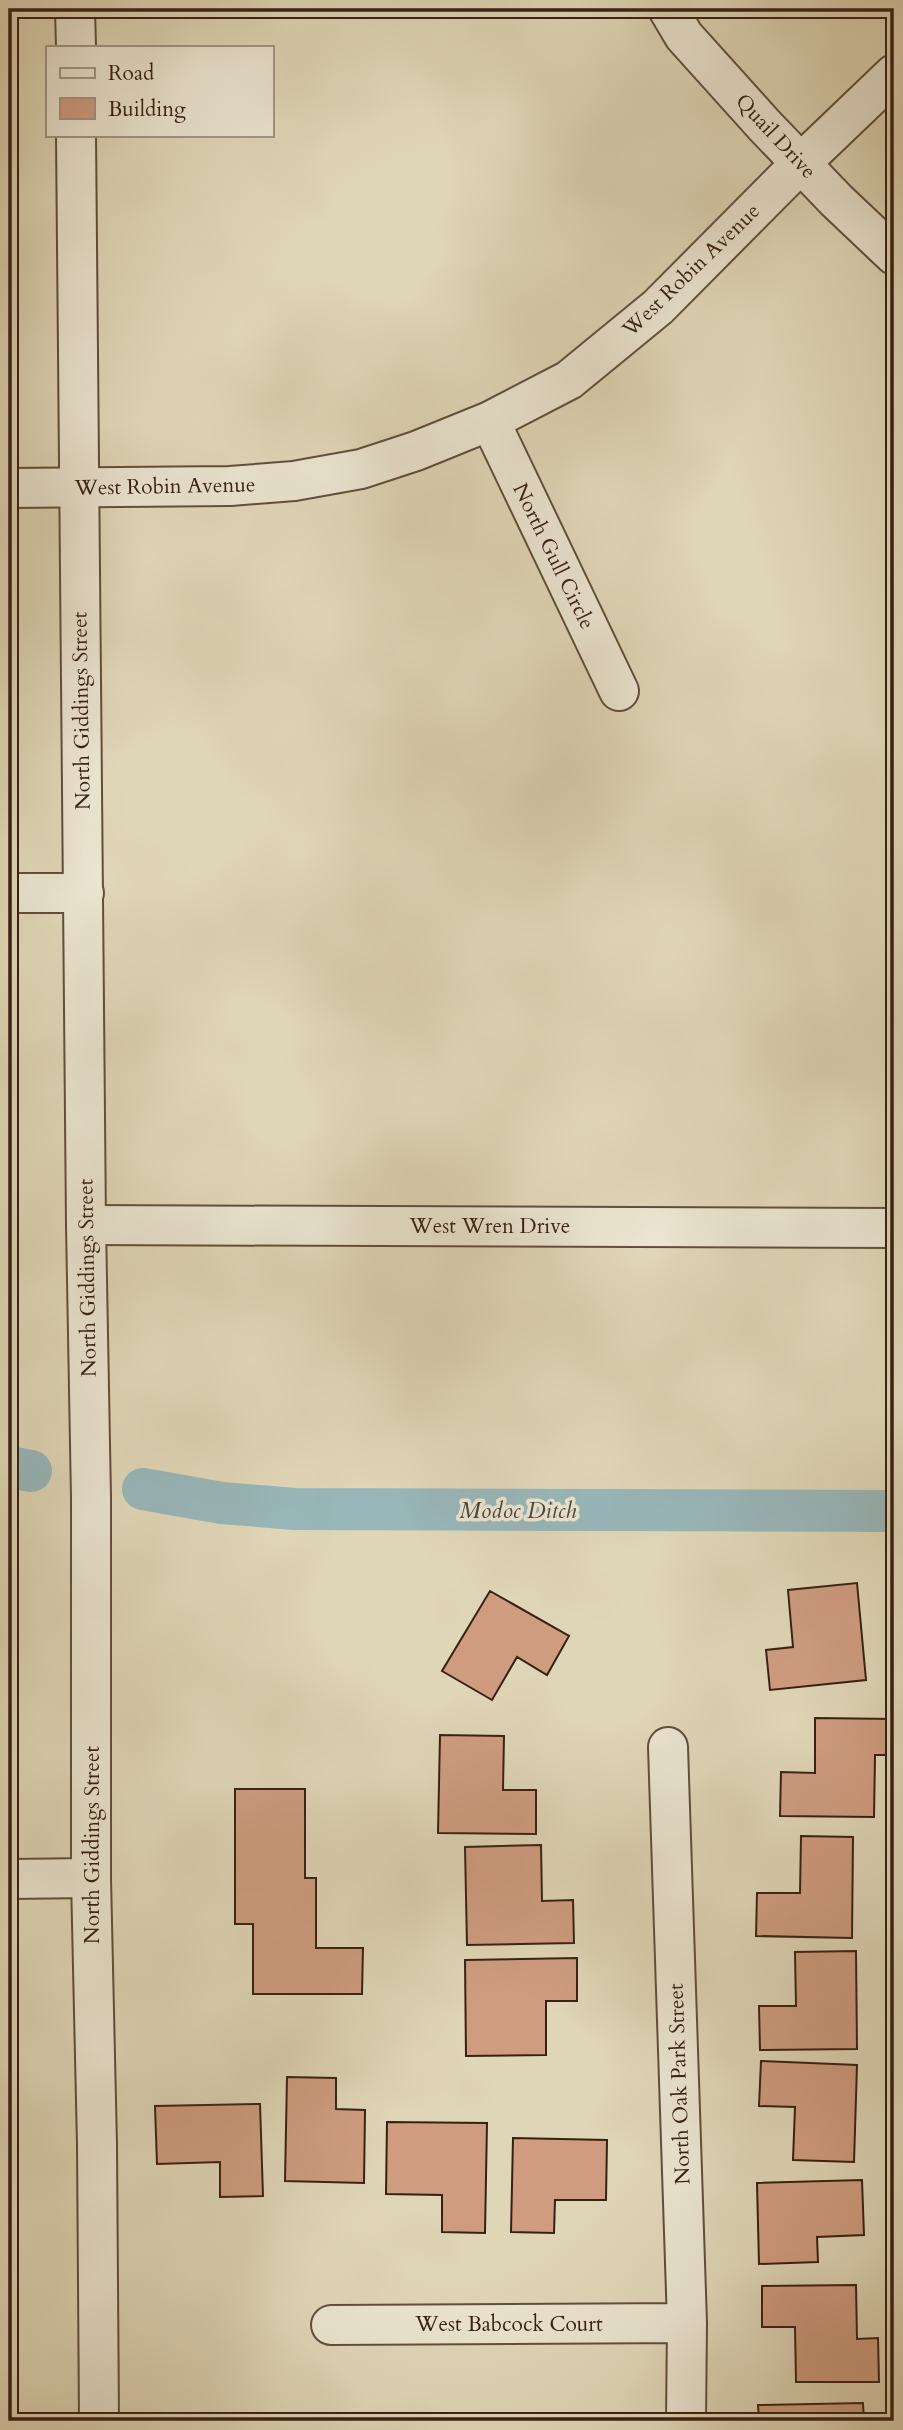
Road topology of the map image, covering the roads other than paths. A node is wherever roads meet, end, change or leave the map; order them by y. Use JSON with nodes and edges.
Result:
{"nodes":[{"id":1,"x":75,"y":9,"type":"edge"},
{"id":2,"x":668,"y":9,"type":"edge"},
{"id":3,"x":76,"y":46,"type":"edge"},
{"id":4,"x":894,"y":74,"type":"edge"},
{"id":5,"x":76,"y":136,"type":"edge"},
{"id":6,"x":800,"y":164,"type":"junction"},
{"id":7,"x":894,"y":255,"type":"edge"},
{"id":8,"x":490,"y":421,"type":"junction"},
{"id":9,"x":9,"y":488,"type":"edge"},
{"id":10,"x":79,"y":488,"type":"junction"},
{"id":11,"x":619,"y":691,"type":"dead end"},
{"id":12,"x":9,"y":893,"type":"edge"},
{"id":13,"x":84,"y":893,"type":"junction"},
{"id":14,"x":86,"y":1224,"type":"junction"},
{"id":15,"x":894,"y":1228,"type":"edge"},
{"id":16,"x":668,"y":1747,"type":"dead end"},
{"id":17,"x":91,"y":1878,"type":"junction"},
{"id":18,"x":9,"y":1879,"type":"edge"},
{"id":19,"x":687,"y":2323,"type":"junction"},
{"id":20,"x":331,"y":2325,"type":"dead end"},
{"id":21,"x":99,"y":2421,"type":"edge"},
{"id":22,"x":686,"y":2421,"type":"edge"}],
"edges":[{"from":1,"to":3,"type":"street"},
{"from":2,"to":6,"type":"street","name":"Quail Drive"},
{"from":4,"to":6,"type":"street","name":"West Robin Avenue"},
{"from":5,"to":10,"type":"street","name":"North Giddings Street"},
{"from":6,"to":7,"type":"street","name":"Quail Drive"},
{"from":6,"to":8,"type":"street","name":"West Robin Avenue"},
{"from":8,"to":10,"type":"street","name":"West Robin Avenue"},
{"from":8,"to":11,"type":"street","name":"North Gull Circle"},
{"from":9,"to":10,"type":"street","name":"West Robin Avenue"},
{"from":10,"to":13,"type":"street","name":"North Giddings Street"},
{"from":12,"to":13,"type":"street"},
{"from":13,"to":14,"type":"street","name":"North Giddings Street"},
{"from":14,"to":15,"type":"street","name":"West Wren Drive"},
{"from":14,"to":17,"type":"street","name":"North Giddings Street"},
{"from":16,"to":19,"type":"street","name":"North Oak Park Street"},
{"from":17,"to":18,"type":"street"},
{"from":17,"to":21,"type":"street","name":"North Giddings Street"},
{"from":19,"to":20,"type":"street","name":"West Babcock Court"},
{"from":19,"to":22,"type":"street","name":"North Oak Park Street"}]}
